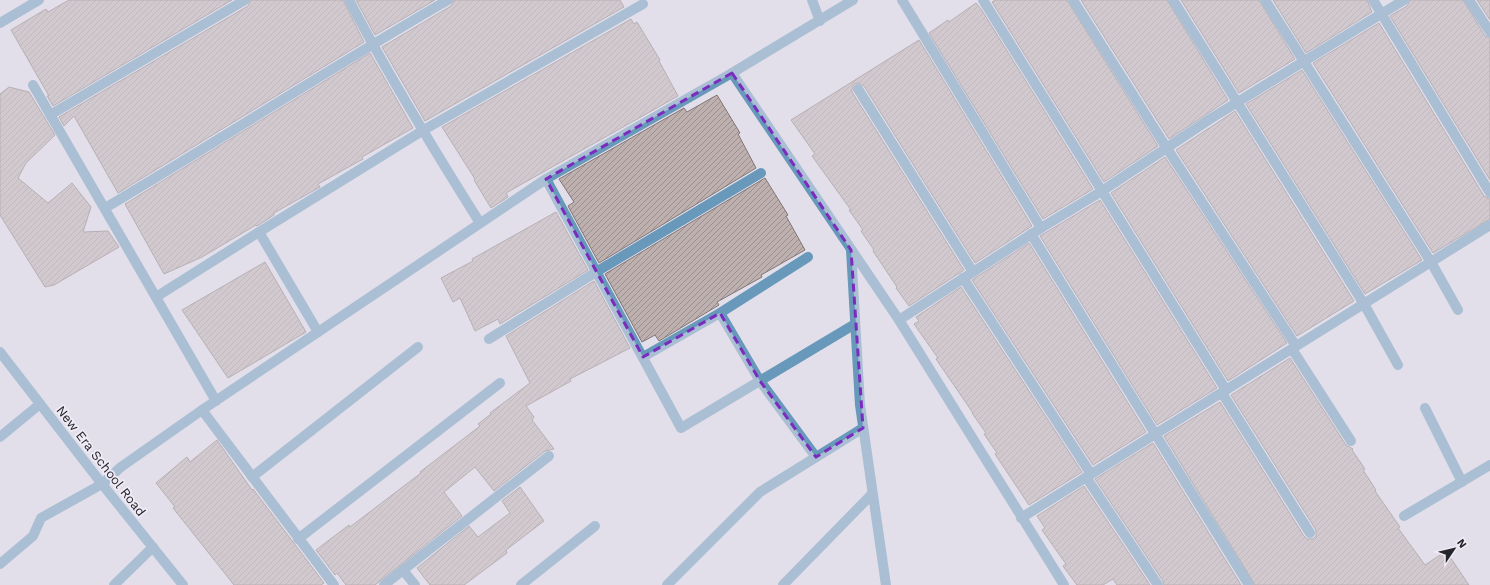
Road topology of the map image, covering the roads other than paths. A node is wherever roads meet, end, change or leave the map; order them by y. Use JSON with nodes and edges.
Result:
{"nodes":[{"id":1,"x":39,"y":0,"type":"edge"},
{"id":2,"x":245,"y":0,"type":"edge"},
{"id":3,"x":349,"y":0,"type":"edge"},
{"id":4,"x":448,"y":0,"type":"edge"},
{"id":5,"x":812,"y":0,"type":"edge"},
{"id":6,"x":853,"y":0,"type":"edge"},
{"id":7,"x":902,"y":0,"type":"edge"},
{"id":8,"x":982,"y":0,"type":"edge"},
{"id":9,"x":1073,"y":0,"type":"edge"},
{"id":10,"x":1173,"y":0,"type":"edge"},
{"id":11,"x":1265,"y":0,"type":"edge"},
{"id":12,"x":1373,"y":0,"type":"edge"},
{"id":13,"x":1404,"y":0,"type":"edge"},
{"id":14,"x":1469,"y":0,"type":"edge"},
{"id":15,"x":643,"y":4,"type":"dead end"},
{"id":16,"x":1382,"y":14,"type":"junction"},
{"id":17,"x":820,"y":21,"type":"junction"},
{"id":18,"x":0,"y":23,"type":"edge"},
{"id":19,"x":1490,"y":32,"type":"edge"},
{"id":20,"x":372,"y":44,"type":"junction"},
{"id":21,"x":1304,"y":61,"type":"junction"},
{"id":22,"x":732,"y":73,"type":"junction"},
{"id":23,"x":33,"y":85,"type":"dead end"},
{"id":24,"x":858,"y":89,"type":"dead end"},
{"id":25,"x":1237,"y":102,"type":"junction"},
{"id":26,"x":50,"y":115,"type":"junction"},
{"id":27,"x":422,"y":131,"type":"junction"},
{"id":28,"x":1166,"y":147,"type":"junction"},
{"id":29,"x":761,"y":173,"type":"dead end"},
{"id":30,"x":546,"y":179,"type":"junction"},
{"id":31,"x":1102,"y":191,"type":"junction"},
{"id":32,"x":1490,"y":193,"type":"edge"},
{"id":33,"x":104,"y":208,"type":"junction"},
{"id":34,"x":480,"y":223,"type":"junction"},
{"id":35,"x":1490,"y":226,"type":"edge"},
{"id":36,"x":1040,"y":228,"type":"junction"},
{"id":37,"x":259,"y":232,"type":"junction"},
{"id":38,"x":1031,"y":234,"type":"junction"},
{"id":39,"x":851,"y":250,"type":"junction"},
{"id":40,"x":808,"y":257,"type":"dead end"},
{"id":41,"x":1431,"y":262,"type":"junction"},
{"id":42,"x":596,"y":272,"type":"junction"},
{"id":43,"x":973,"y":272,"type":"junction"},
{"id":44,"x":963,"y":278,"type":"junction"},
{"id":45,"x":156,"y":297,"type":"junction"},
{"id":46,"x":1364,"y":304,"type":"junction"},
{"id":47,"x":1458,"y":310,"type":"dead end"},
{"id":48,"x":720,"y":313,"type":"junction"},
{"id":49,"x":898,"y":320,"type":"junction"},
{"id":50,"x":855,"y":324,"type":"junction"},
{"id":51,"x":318,"y":332,"type":"junction"},
{"id":52,"x":489,"y":339,"type":"dead end"},
{"id":53,"x":418,"y":347,"type":"dead end"},
{"id":54,"x":1294,"y":348,"type":"junction"},
{"id":55,"x":0,"y":352,"type":"edge"},
{"id":56,"x":643,"y":357,"type":"junction"},
{"id":57,"x":1398,"y":365,"type":"dead end"},
{"id":58,"x":760,"y":381,"type":"junction"},
{"id":59,"x":500,"y":383,"type":"dead end"},
{"id":60,"x":1224,"y":391,"type":"junction"},
{"id":61,"x":216,"y":401,"type":"junction"},
{"id":62,"x":40,"y":404,"type":"junction"},
{"id":63,"x":1425,"y":408,"type":"dead end"},
{"id":64,"x":202,"y":410,"type":"junction"},
{"id":65,"x":863,"y":428,"type":"junction"},
{"id":66,"x":1156,"y":433,"type":"junction"},
{"id":67,"x":0,"y":437,"type":"edge"},
{"id":68,"x":1351,"y":441,"type":"dead end"},
{"id":69,"x":549,"y":456,"type":"dead end"},
{"id":70,"x":816,"y":457,"type":"junction"},
{"id":71,"x":1490,"y":465,"type":"edge"},
{"id":72,"x":1089,"y":475,"type":"junction"},
{"id":73,"x":252,"y":477,"type":"junction"},
{"id":74,"x":1462,"y":482,"type":"junction"},
{"id":75,"x":102,"y":484,"type":"junction"},
{"id":76,"x":872,"y":494,"type":"junction"},
{"id":77,"x":1404,"y":516,"type":"dead end"},
{"id":78,"x":1021,"y":518,"type":"junction"},
{"id":79,"x":595,"y":526,"type":"dead end"},
{"id":80,"x":1310,"y":533,"type":"dead end"},
{"id":81,"x":298,"y":539,"type":"junction"},
{"id":82,"x":152,"y":547,"type":"junction"},
{"id":83,"x":0,"y":564,"type":"edge"},
{"id":84,"x":403,"y":570,"type":"junction"},
{"id":85,"x":114,"y":585,"type":"edge"},
{"id":86,"x":183,"y":585,"type":"edge"},
{"id":87,"x":334,"y":585,"type":"edge"},
{"id":88,"x":384,"y":585,"type":"edge"},
{"id":89,"x":415,"y":585,"type":"edge"},
{"id":90,"x":521,"y":585,"type":"edge"},
{"id":91,"x":667,"y":585,"type":"edge"},
{"id":92,"x":783,"y":585,"type":"edge"},
{"id":93,"x":886,"y":585,"type":"edge"},
{"id":94,"x":1064,"y":585,"type":"edge"},
{"id":95,"x":1158,"y":585,"type":"edge"},
{"id":96,"x":1249,"y":585,"type":"edge"}],
"edges":[{"from":1,"to":18,"type":"street"},
{"from":2,"to":26,"type":"street"},
{"from":3,"to":20,"type":"street"},
{"from":4,"to":20,"type":"street"},
{"from":5,"to":17,"type":"street"},
{"from":6,"to":17,"type":"street"},
{"from":7,"to":36,"type":"street"},
{"from":8,"to":31,"type":"street"},
{"from":9,"to":28,"type":"street"},
{"from":10,"to":25,"type":"street"},
{"from":11,"to":21,"type":"street"},
{"from":12,"to":16,"type":"street"},
{"from":13,"to":16,"type":"street"},
{"from":14,"to":19,"type":"street"},
{"from":15,"to":27,"type":"street"},
{"from":16,"to":21,"type":"street"},
{"from":16,"to":32,"type":"street"},
{"from":17,"to":22,"type":"street"},
{"from":20,"to":27,"type":"street"},
{"from":20,"to":33,"type":"street"},
{"from":21,"to":25,"type":"street"},
{"from":21,"to":41,"type":"street"},
{"from":22,"to":30,"type":"street"},
{"from":22,"to":39,"type":"street"},
{"from":23,"to":26,"type":"street"},
{"from":24,"to":43,"type":"street"},
{"from":25,"to":28,"type":"street"},
{"from":25,"to":46,"type":"street"},
{"from":26,"to":33,"type":"street"},
{"from":27,"to":34,"type":"street"},
{"from":27,"to":37,"type":"street"},
{"from":28,"to":31,"type":"street"},
{"from":28,"to":54,"type":"street"},
{"from":29,"to":42,"type":"street"},
{"from":30,"to":34,"type":"street"},
{"from":30,"to":42,"type":"street"},
{"from":31,"to":36,"type":"street"},
{"from":31,"to":60,"type":"street"},
{"from":33,"to":45,"type":"street"},
{"from":34,"to":51,"type":"street"},
{"from":35,"to":41,"type":"street"},
{"from":36,"to":38,"type":"street"},
{"from":37,"to":45,"type":"street"},
{"from":37,"to":51,"type":"street"},
{"from":38,"to":43,"type":"street"},
{"from":38,"to":66,"type":"street"},
{"from":39,"to":49,"type":"street"},
{"from":39,"to":50,"type":"street"},
{"from":40,"to":48,"type":"street"},
{"from":41,"to":46,"type":"street"},
{"from":41,"to":47,"type":"street"},
{"from":42,"to":52,"type":"street"},
{"from":42,"to":56,"type":"street"},
{"from":43,"to":44,"type":"street"},
{"from":44,"to":49,"type":"street"},
{"from":44,"to":72,"type":"street"},
{"from":45,"to":61,"type":"street"},
{"from":46,"to":54,"type":"street"},
{"from":46,"to":57,"type":"street"},
{"from":48,"to":56,"type":"street"},
{"from":48,"to":58,"type":"street"},
{"from":49,"to":78,"type":"street"},
{"from":50,"to":58,"type":"street"},
{"from":50,"to":65,"type":"street"},
{"from":51,"to":61,"type":"street"},
{"from":53,"to":73,"type":"street"},
{"from":54,"to":60,"type":"street"},
{"from":54,"to":68,"type":"street"},
{"from":55,"to":62,"type":"street","name":"New Era School Road"},
{"from":56,"to":58,"type":"street"},
{"from":58,"to":70,"type":"street"},
{"from":59,"to":81,"type":"street"},
{"from":60,"to":66,"type":"street"},
{"from":60,"to":80,"type":"street"},
{"from":61,"to":64,"type":"street"},
{"from":62,"to":67,"type":"street"},
{"from":62,"to":75,"type":"street","name":"New Era School Road"},
{"from":63,"to":74,"type":"street"},
{"from":64,"to":73,"type":"street"},
{"from":64,"to":75,"type":"street"},
{"from":65,"to":70,"type":"street"},
{"from":65,"to":76,"type":"street"},
{"from":66,"to":72,"type":"street"},
{"from":66,"to":96,"type":"street"},
{"from":69,"to":84,"type":"street"},
{"from":70,"to":91,"type":"street"},
{"from":71,"to":74,"type":"street"},
{"from":72,"to":78,"type":"street"},
{"from":72,"to":95,"type":"street"},
{"from":73,"to":81,"type":"street"},
{"from":74,"to":77,"type":"street"},
{"from":75,"to":82,"type":"street","name":"New Era School Road"},
{"from":75,"to":83,"type":"street"},
{"from":76,"to":92,"type":"street"},
{"from":76,"to":93,"type":"street"},
{"from":78,"to":94,"type":"street"},
{"from":79,"to":90,"type":"street"},
{"from":81,"to":87,"type":"street"},
{"from":82,"to":85,"type":"street"},
{"from":82,"to":86,"type":"street","name":"New Era School Road"},
{"from":84,"to":88,"type":"street"},
{"from":84,"to":89,"type":"street"}]}
